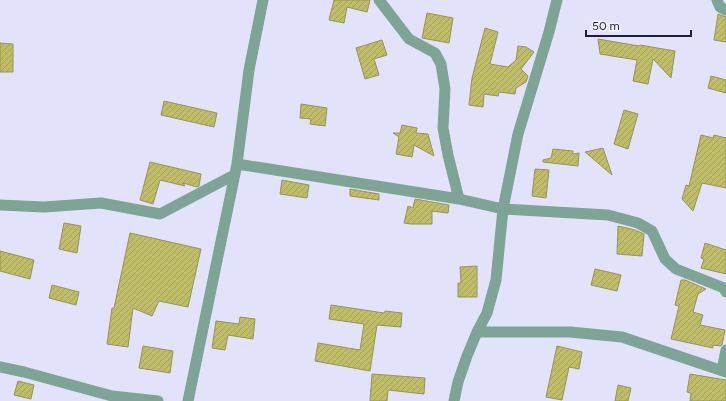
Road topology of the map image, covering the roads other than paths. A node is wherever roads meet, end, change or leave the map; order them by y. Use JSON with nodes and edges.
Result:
{"nodes":[{"id":1,"x":263,"y":0,"type":"edge"},
{"id":2,"x":379,"y":0,"type":"edge"},
{"id":3,"x":557,"y":0,"type":"edge"},
{"id":4,"x":717,"y":0,"type":"edge"},
{"id":5,"x":726,"y":10,"type":"edge"},
{"id":6,"x":237,"y":164,"type":"junction"},
{"id":7,"x":234,"y":176,"type":"junction"},
{"id":8,"x":460,"y":199,"type":"junction"},
{"id":9,"x":0,"y":205,"type":"edge"},
{"id":10,"x":504,"y":209,"type":"junction"},
{"id":11,"x":726,"y":292,"type":"edge"},
{"id":12,"x":477,"y":332,"type":"junction"},
{"id":13,"x":726,"y":350,"type":"edge"},
{"id":14,"x":0,"y":367,"type":"edge"},
{"id":15,"x":724,"y":371,"type":"edge"},
{"id":16,"x":152,"y":401,"type":"edge"},
{"id":17,"x":188,"y":401,"type":"edge"},
{"id":18,"x":454,"y":401,"type":"edge"}],
"edges":[{"from":1,"to":6,"type":"street"},
{"from":2,"to":8,"type":"street"},
{"from":3,"to":10,"type":"street"},
{"from":4,"to":5,"type":"street"},
{"from":6,"to":7,"type":"street"},
{"from":6,"to":8,"type":"street"},
{"from":7,"to":9,"type":"street"},
{"from":7,"to":17,"type":"street"},
{"from":8,"to":10,"type":"street"},
{"from":10,"to":11,"type":"street"},
{"from":10,"to":12,"type":"street"},
{"from":12,"to":15,"type":"street"},
{"from":12,"to":18,"type":"street"},
{"from":13,"to":15,"type":"street"},
{"from":14,"to":16,"type":"street"}]}
